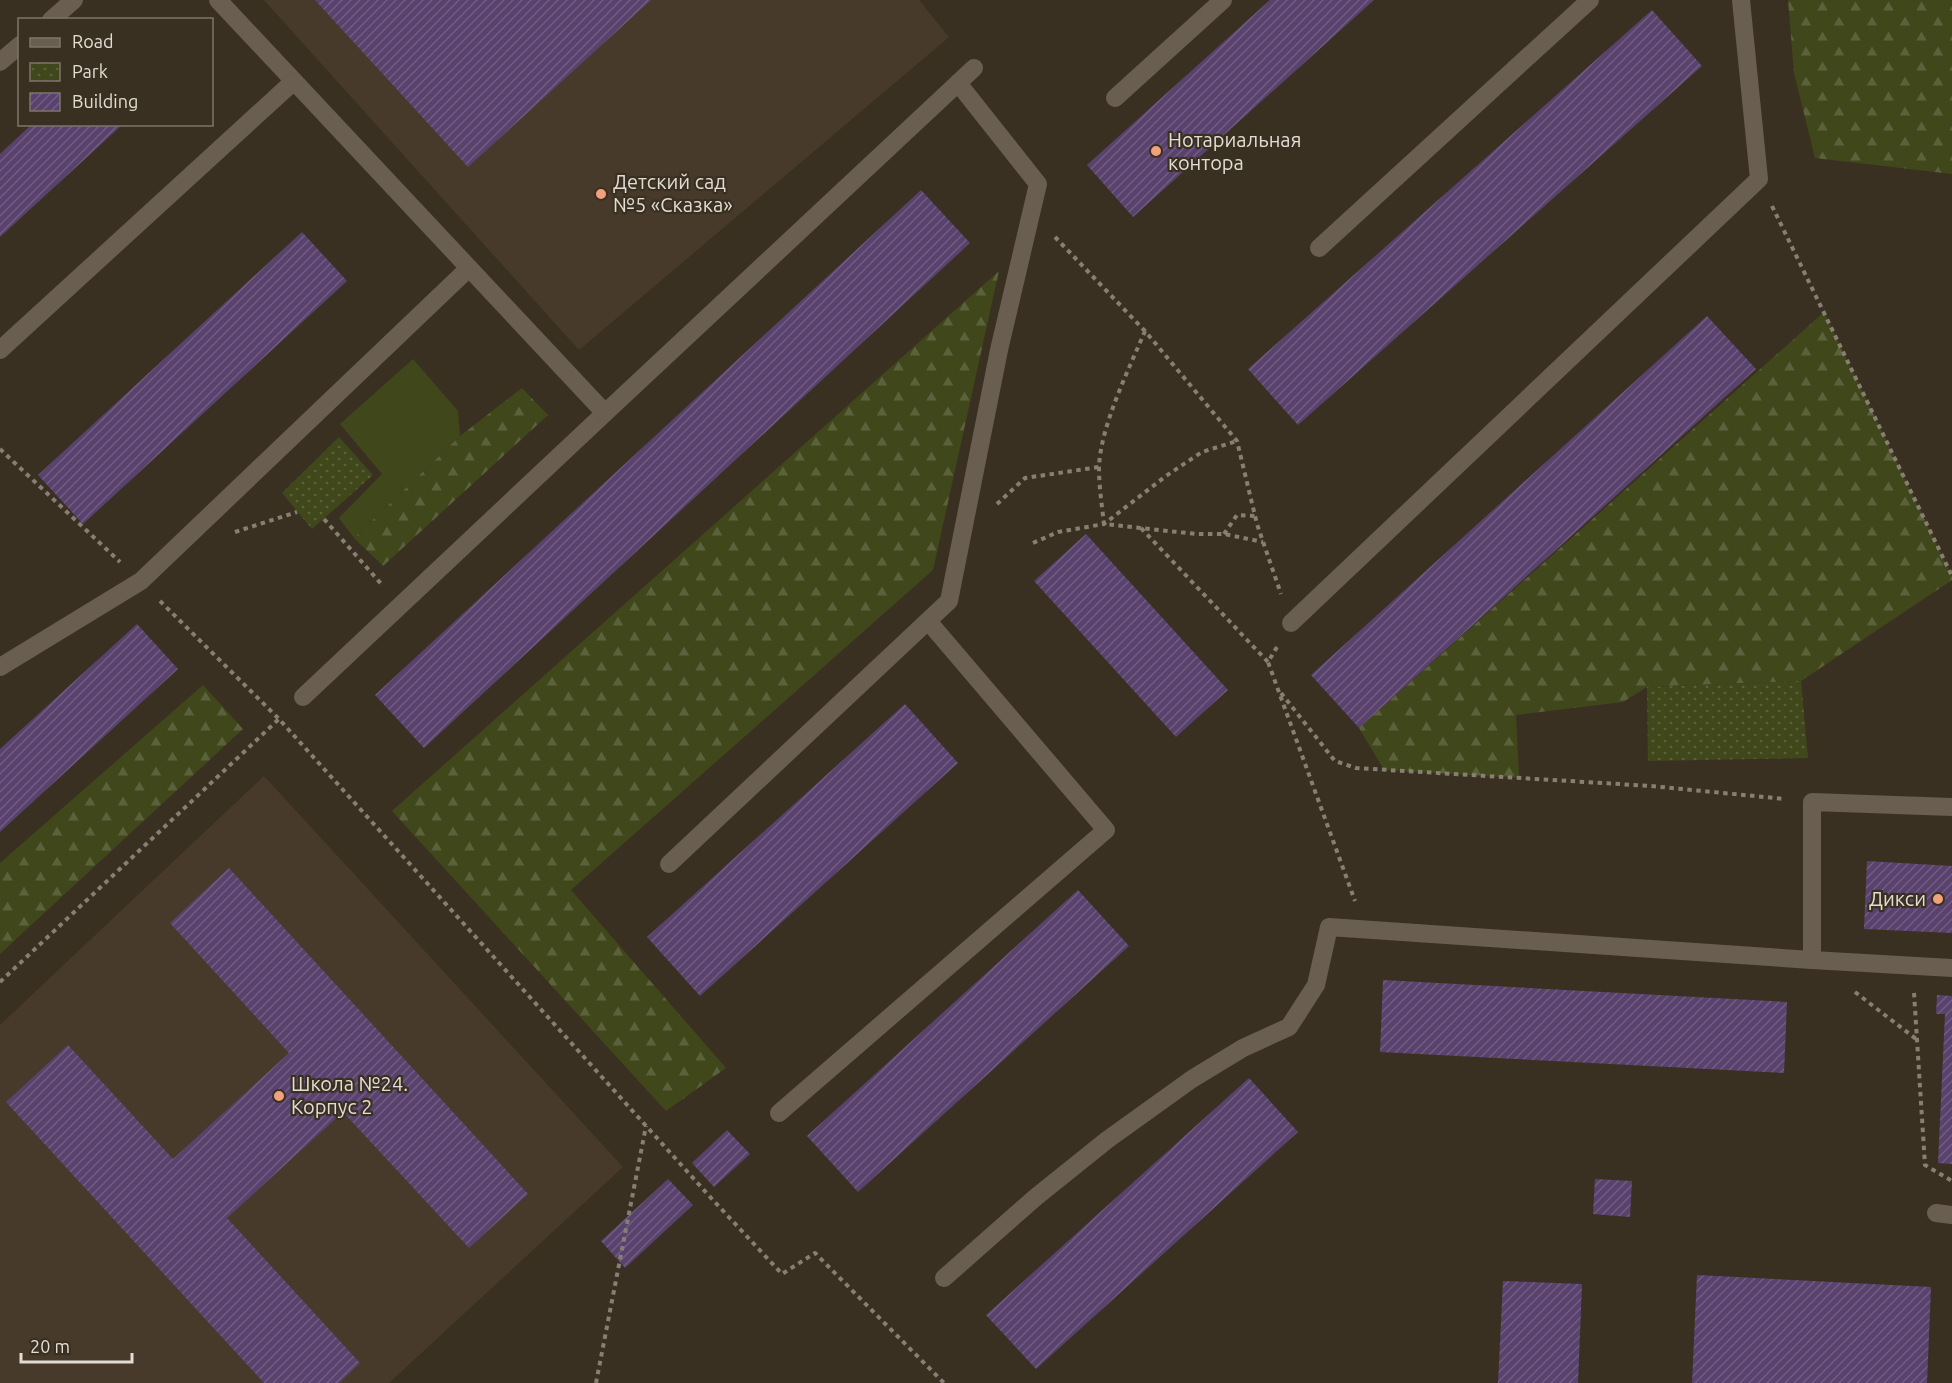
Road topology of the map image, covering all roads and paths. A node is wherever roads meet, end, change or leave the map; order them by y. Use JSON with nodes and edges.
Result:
{"nodes":[{"id":1,"x":74,"y":0,"type":"edge"},
{"id":2,"x":218,"y":0,"type":"edge"},
{"id":3,"x":1223,"y":0,"type":"edge"},
{"id":4,"x":1590,"y":0,"type":"edge"},
{"id":5,"x":1741,"y":0,"type":"edge"},
{"id":6,"x":53,"y":18,"type":"edge"},
{"id":7,"x":18,"y":47,"type":"edge"},
{"id":8,"x":0,"y":62,"type":"edge"},
{"id":9,"x":974,"y":68,"type":"dead end"},
{"id":10,"x":294,"y":81,"type":"junction"},
{"id":11,"x":958,"y":83,"type":"junction"},
{"id":12,"x":1115,"y":98,"type":"dead end"},
{"id":13,"x":1759,"y":179,"type":"junction"},
{"id":14,"x":1047,"y":228,"type":"dead end"},
{"id":15,"x":1319,"y":248,"type":"dead end"},
{"id":16,"x":469,"y":268,"type":"junction"},
{"id":17,"x":1145,"y":331,"type":"junction"},
{"id":18,"x":0,"y":350,"type":"edge"},
{"id":19,"x":605,"y":413,"type":"junction"},
{"id":20,"x":1237,"y":441,"type":"junction"},
{"id":21,"x":0,"y":449,"type":"edge"},
{"id":22,"x":1099,"y":467,"type":"junction"},
{"id":23,"x":992,"y":509,"type":"dead end"},
{"id":24,"x":1255,"y":516,"type":"junction"},
{"id":25,"x":324,"y":519,"type":"dead end"},
{"id":26,"x":1104,"y":524,"type":"junction"},
{"id":27,"x":1141,"y":528,"type":"junction"},
{"id":28,"x":1224,"y":534,"type":"junction"},
{"id":29,"x":1263,"y":542,"type":"junction"},
{"id":30,"x":1033,"y":543,"type":"dead end"},
{"id":31,"x":1952,"y":576,"type":"edge"},
{"id":32,"x":141,"y":581,"type":"junction"},
{"id":33,"x":401,"y":605,"type":"junction"},
{"id":34,"x":928,"y":621,"type":"junction"},
{"id":35,"x":1291,"y":623,"type":"junction"},
{"id":36,"x":1269,"y":662,"type":"junction"},
{"id":37,"x":0,"y":667,"type":"edge"},
{"id":38,"x":1279,"y":690,"type":"junction"},
{"id":39,"x":303,"y":697,"type":"joint"},
{"id":40,"x":279,"y":719,"type":"junction"},
{"id":41,"x":1812,"y":802,"type":"junction"},
{"id":42,"x":1952,"y":807,"type":"edge"},
{"id":43,"x":669,"y":864,"type":"dead end"},
{"id":44,"x":1366,"y":930,"type":"junction"},
{"id":45,"x":1812,"y":960,"type":"junction"},
{"id":46,"x":1912,"y":966,"type":"junction"},
{"id":47,"x":1952,"y":968,"type":"edge"},
{"id":48,"x":0,"y":982,"type":"edge"},
{"id":49,"x":1850,"y":989,"type":"dead end"},
{"id":50,"x":1916,"y":1039,"type":"junction"},
{"id":51,"x":779,"y":1113,"type":"dead end"},
{"id":52,"x":646,"y":1126,"type":"junction"},
{"id":53,"x":1952,"y":1181,"type":"edge"},
{"id":54,"x":944,"y":1278,"type":"dead end"},
{"id":55,"x":596,"y":1383,"type":"edge"},
{"id":56,"x":944,"y":1383,"type":"edge"}],
"edges":[{"from":1,"to":6,"type":"lane"},
{"from":2,"to":10,"type":"lane"},
{"from":3,"to":12,"type":"lane"},
{"from":4,"to":15,"type":"lane"},
{"from":5,"to":13,"type":"lane"},
{"from":7,"to":8,"type":"lane"},
{"from":9,"to":11,"type":"lane"},
{"from":10,"to":16,"type":"lane"},
{"from":10,"to":18,"type":"lane"},
{"from":11,"to":19,"type":"lane"},
{"from":11,"to":34,"type":"lane"},
{"from":13,"to":31,"type":"path"},
{"from":13,"to":35,"type":"lane"},
{"from":14,"to":17,"type":"path"},
{"from":16,"to":19,"type":"lane"},
{"from":16,"to":32,"type":"lane"},
{"from":17,"to":20,"type":"path"},
{"from":17,"to":22,"type":"path"},
{"from":19,"to":33,"type":"lane"},
{"from":20,"to":24,"type":"path"},
{"from":20,"to":26,"type":"path"},
{"from":21,"to":32,"type":"path"},
{"from":22,"to":23,"type":"path"},
{"from":22,"to":26,"type":"path"},
{"from":24,"to":28,"type":"path"},
{"from":24,"to":29,"type":"path"},
{"from":25,"to":33,"type":"path"},
{"from":26,"to":27,"type":"path"},
{"from":26,"to":30,"type":"path"},
{"from":27,"to":28,"type":"path"},
{"from":27,"to":36,"type":"path"},
{"from":28,"to":29,"type":"path"},
{"from":29,"to":35,"type":"path"},
{"from":32,"to":37,"type":"lane"},
{"from":32,"to":40,"type":"path"},
{"from":33,"to":39,"type":"lane"},
{"from":34,"to":43,"type":"lane"},
{"from":34,"to":51,"type":"lane"},
{"from":35,"to":36,"type":"path"},
{"from":36,"to":38,"type":"path"},
{"from":38,"to":41,"type":"path"},
{"from":38,"to":44,"type":"path"},
{"from":39,"to":40,"type":"path"},
{"from":40,"to":48,"type":"path"},
{"from":40,"to":52,"type":"path"},
{"from":41,"to":42,"type":"lane"},
{"from":41,"to":45,"type":"lane"},
{"from":44,"to":45,"type":"lane"},
{"from":44,"to":54,"type":"lane"},
{"from":45,"to":46,"type":"lane"},
{"from":46,"to":47,"type":"lane"},
{"from":46,"to":50,"type":"path"},
{"from":49,"to":50,"type":"path"},
{"from":50,"to":53,"type":"path"},
{"from":52,"to":55,"type":"path"},
{"from":52,"to":56,"type":"path"}]}
